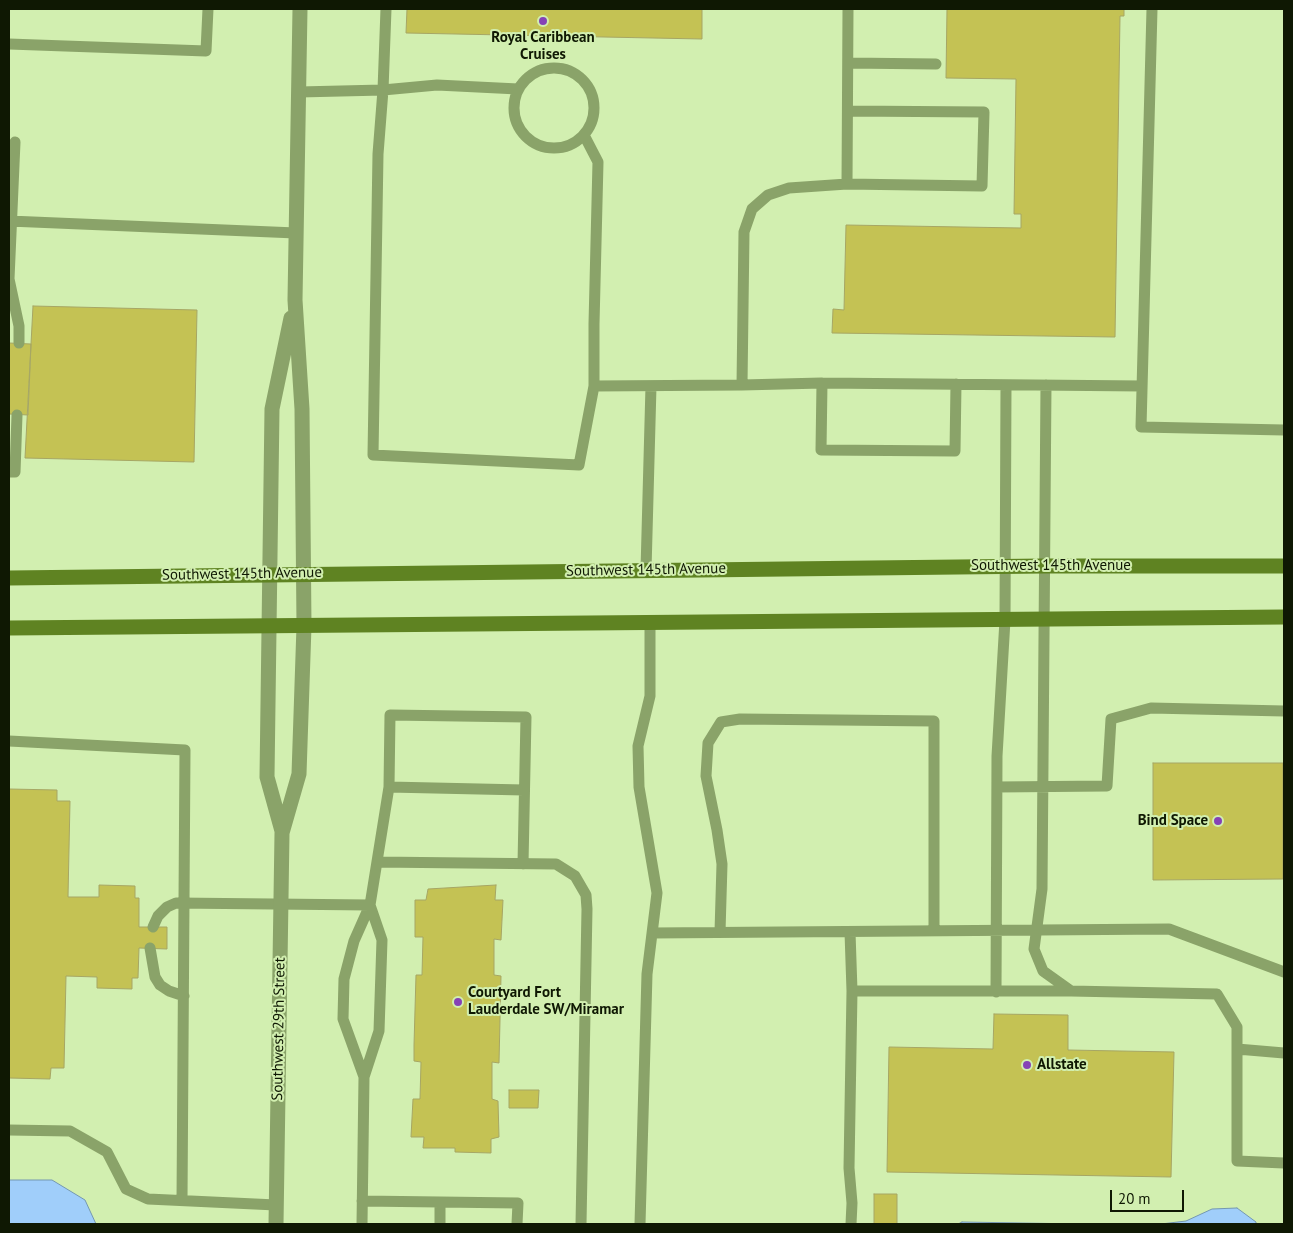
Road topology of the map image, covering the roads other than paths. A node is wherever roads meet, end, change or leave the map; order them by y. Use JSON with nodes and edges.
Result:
{"nodes":[{"id":1,"x":208,"y":9,"type":"edge"},
{"id":2,"x":300,"y":9,"type":"edge"},
{"id":3,"x":386,"y":9,"type":"edge"},
{"id":4,"x":848,"y":9,"type":"edge"},
{"id":5,"x":1152,"y":9,"type":"edge"},
{"id":6,"x":9,"y":44,"type":"edge"},
{"id":7,"x":848,"y":63,"type":"junction"},
{"id":8,"x":936,"y":64,"type":"dead end"},
{"id":9,"x":518,"y":89,"type":"junction"},
{"id":10,"x":383,"y":90,"type":"junction"},
{"id":11,"x":298,"y":92,"type":"junction"},
{"id":12,"x":848,"y":111,"type":"junction"},
{"id":13,"x":584,"y":135,"type":"junction"},
{"id":14,"x":15,"y":142,"type":"dead end"},
{"id":15,"x":847,"y":184,"type":"junction"},
{"id":16,"x":10,"y":221,"type":"edge"},
{"id":17,"x":296,"y":234,"type":"junction"},
{"id":18,"x":295,"y":300,"type":"junction"},
{"id":19,"x":19,"y":343,"type":"dead end"},
{"id":20,"x":822,"y":383,"type":"junction"},
{"id":21,"x":956,"y":384,"type":"junction"},
{"id":22,"x":742,"y":385,"type":"junction"},
{"id":23,"x":1006,"y":385,"type":"junction"},
{"id":24,"x":1046,"y":385,"type":"junction"},
{"id":25,"x":594,"y":386,"type":"junction"},
{"id":26,"x":651,"y":386,"type":"junction"},
{"id":27,"x":1142,"y":386,"type":"junction"},
{"id":28,"x":17,"y":415,"type":"dead end"},
{"id":29,"x":1284,"y":430,"type":"edge"},
{"id":30,"x":9,"y":472,"type":"edge"},
{"id":31,"x":1005,"y":566,"type":"junction"},
{"id":32,"x":1044,"y":566,"type":"junction"},
{"id":33,"x":1284,"y":566,"type":"edge"},
{"id":34,"x":646,"y":570,"type":"junction"},
{"id":35,"x":270,"y":574,"type":"junction"},
{"id":36,"x":304,"y":574,"type":"junction"},
{"id":37,"x":9,"y":578,"type":"edge"},
{"id":38,"x":1284,"y":617,"type":"edge"},
{"id":39,"x":1005,"y":620,"type":"junction"},
{"id":40,"x":1044,"y":620,"type":"junction"},
{"id":41,"x":650,"y":623,"type":"junction"},
{"id":42,"x":270,"y":626,"type":"junction"},
{"id":43,"x":304,"y":626,"type":"junction"},
{"id":44,"x":9,"y":628,"type":"edge"},
{"id":45,"x":1284,"y":711,"type":"edge"},
{"id":46,"x":9,"y":741,"type":"edge"},
{"id":47,"x":389,"y":787,"type":"junction"},
{"id":48,"x":997,"y":787,"type":"junction"},
{"id":49,"x":1043,"y":787,"type":"junction"},
{"id":50,"x":524,"y":790,"type":"junction"},
{"id":51,"x":282,"y":833,"type":"junction"},
{"id":52,"x":377,"y":862,"type":"junction"},
{"id":53,"x":523,"y":864,"type":"junction"},
{"id":54,"x":184,"y":902,"type":"junction"},
{"id":55,"x":281,"y":904,"type":"junction"},
{"id":56,"x":370,"y":905,"type":"junction"},
{"id":57,"x":153,"y":927,"type":"dead end"},
{"id":58,"x":1036,"y":930,"type":"junction"},
{"id":59,"x":934,"y":931,"type":"junction"},
{"id":60,"x":996,"y":931,"type":"junction"},
{"id":61,"x":720,"y":932,"type":"junction"},
{"id":62,"x":850,"y":932,"type":"junction"},
{"id":63,"x":652,"y":933,"type":"junction"},
{"id":64,"x":150,"y":948,"type":"dead end"},
{"id":65,"x":1284,"y":972,"type":"edge"},
{"id":66,"x":852,"y":991,"type":"junction"},
{"id":67,"x":1071,"y":991,"type":"junction"},
{"id":68,"x":996,"y":992,"type":"junction"},
{"id":69,"x":184,"y":996,"type":"junction"},
{"id":70,"x":1237,"y":1049,"type":"junction"},
{"id":71,"x":1284,"y":1052,"type":"edge"},
{"id":72,"x":364,"y":1078,"type":"junction"},
{"id":73,"x":9,"y":1130,"type":"edge"},
{"id":74,"x":1284,"y":1163,"type":"edge"},
{"id":75,"x":182,"y":1200,"type":"junction"},
{"id":76,"x":362,"y":1201,"type":"junction"},
{"id":77,"x":440,"y":1202,"type":"junction"},
{"id":78,"x":276,"y":1205,"type":"junction"},
{"id":79,"x":276,"y":1224,"type":"edge"},
{"id":80,"x":362,"y":1224,"type":"edge"},
{"id":81,"x":440,"y":1224,"type":"edge"},
{"id":82,"x":517,"y":1224,"type":"edge"},
{"id":83,"x":582,"y":1224,"type":"edge"},
{"id":84,"x":640,"y":1224,"type":"edge"},
{"id":85,"x":851,"y":1224,"type":"edge"}],
"edges":[{"from":1,"to":6,"type":"lane"},
{"from":2,"to":11,"type":"street"},
{"from":3,"to":10,"type":"lane"},
{"from":4,"to":7,"type":"lane"},
{"from":5,"to":27,"type":"lane"},
{"from":7,"to":8,"type":"lane"},
{"from":7,"to":12,"type":"lane"},
{"from":9,"to":10,"type":"lane"},
{"from":9,"to":13,"type":"lane"},
{"from":9,"to":13,"type":"lane"},
{"from":10,"to":11,"type":"lane"},
{"from":10,"to":25,"type":"lane"},
{"from":11,"to":17,"type":"street"},
{"from":12,"to":15,"type":"lane"},
{"from":12,"to":15,"type":"lane"},
{"from":13,"to":25,"type":"lane"},
{"from":14,"to":16,"type":"lane"},
{"from":15,"to":22,"type":"lane"},
{"from":16,"to":17,"type":"lane"},
{"from":16,"to":19,"type":"lane"},
{"from":17,"to":18,"type":"street"},
{"from":18,"to":35,"type":"street","name":"Southwest 29th Street"},
{"from":18,"to":36,"type":"street","name":"Southwest 29th Street"},
{"from":20,"to":21,"type":"lane"},
{"from":20,"to":21,"type":"lane"},
{"from":20,"to":22,"type":"lane"},
{"from":21,"to":23,"type":"lane"},
{"from":22,"to":26,"type":"lane"},
{"from":23,"to":24,"type":"lane"},
{"from":23,"to":31,"type":"lane"},
{"from":24,"to":27,"type":"lane"},
{"from":24,"to":32,"type":"lane"},
{"from":25,"to":26,"type":"lane"},
{"from":26,"to":34,"type":"lane"},
{"from":27,"to":29,"type":"lane"},
{"from":28,"to":30,"type":"lane"},
{"from":31,"to":32,"type":"street","name":"Southwest 145th Avenue"},
{"from":31,"to":34,"type":"street","name":"Southwest 145th Avenue"},
{"from":31,"to":39,"type":"lane"},
{"from":32,"to":33,"type":"street","name":"Southwest 145th Avenue"},
{"from":32,"to":40,"type":"lane"},
{"from":34,"to":36,"type":"street","name":"Southwest 145th Avenue"},
{"from":35,"to":36,"type":"street","name":"Southwest 145th Avenue"},
{"from":35,"to":37,"type":"street","name":"Southwest 145th Avenue"},
{"from":35,"to":42,"type":"street","name":"Southwest 29th Street"},
{"from":36,"to":43,"type":"street","name":"Southwest 29th Street"},
{"from":38,"to":40,"type":"street"},
{"from":39,"to":40,"type":"street"},
{"from":39,"to":41,"type":"street"},
{"from":39,"to":48,"type":"lane"},
{"from":40,"to":49,"type":"lane"},
{"from":41,"to":43,"type":"street"},
{"from":41,"to":63,"type":"lane"},
{"from":42,"to":43,"type":"street"},
{"from":42,"to":44,"type":"street"},
{"from":42,"to":51,"type":"street","name":"Southwest 29th Street"},
{"from":43,"to":51,"type":"street","name":"Southwest 29th Street"},
{"from":45,"to":49,"type":"lane"},
{"from":46,"to":54,"type":"lane"},
{"from":47,"to":50,"type":"lane"},
{"from":47,"to":50,"type":"lane"},
{"from":47,"to":52,"type":"lane"},
{"from":48,"to":49,"type":"lane"},
{"from":48,"to":60,"type":"lane"},
{"from":49,"to":58,"type":"lane"},
{"from":50,"to":53,"type":"lane"},
{"from":51,"to":55,"type":"street","name":"Southwest 29th Street"},
{"from":52,"to":53,"type":"lane"},
{"from":52,"to":56,"type":"lane"},
{"from":53,"to":83,"type":"lane"},
{"from":54,"to":55,"type":"lane"},
{"from":54,"to":57,"type":"lane"},
{"from":54,"to":69,"type":"lane"},
{"from":55,"to":56,"type":"lane"},
{"from":55,"to":78,"type":"street","name":"Southwest 29th Street"},
{"from":56,"to":72,"type":"lane"},
{"from":56,"to":72,"type":"lane"},
{"from":58,"to":60,"type":"lane"},
{"from":58,"to":65,"type":"lane"},
{"from":58,"to":67,"type":"lane"},
{"from":59,"to":60,"type":"lane"},
{"from":59,"to":61,"type":"lane"},
{"from":59,"to":62,"type":"lane"},
{"from":60,"to":68,"type":"lane"},
{"from":61,"to":62,"type":"lane"},
{"from":61,"to":63,"type":"lane"},
{"from":62,"to":66,"type":"lane"},
{"from":63,"to":84,"type":"lane"},
{"from":64,"to":69,"type":"lane"},
{"from":66,"to":68,"type":"lane"},
{"from":66,"to":85,"type":"lane"},
{"from":67,"to":68,"type":"lane"},
{"from":67,"to":70,"type":"lane"},
{"from":69,"to":75,"type":"lane"},
{"from":70,"to":71,"type":"lane"},
{"from":70,"to":74,"type":"lane"},
{"from":72,"to":76,"type":"lane"},
{"from":73,"to":75,"type":"lane"},
{"from":75,"to":78,"type":"lane"},
{"from":76,"to":77,"type":"lane"},
{"from":76,"to":80,"type":"lane"},
{"from":77,"to":81,"type":"lane"},
{"from":77,"to":82,"type":"lane"},
{"from":78,"to":79,"type":"street","name":"Southwest 29th Street"}]}
